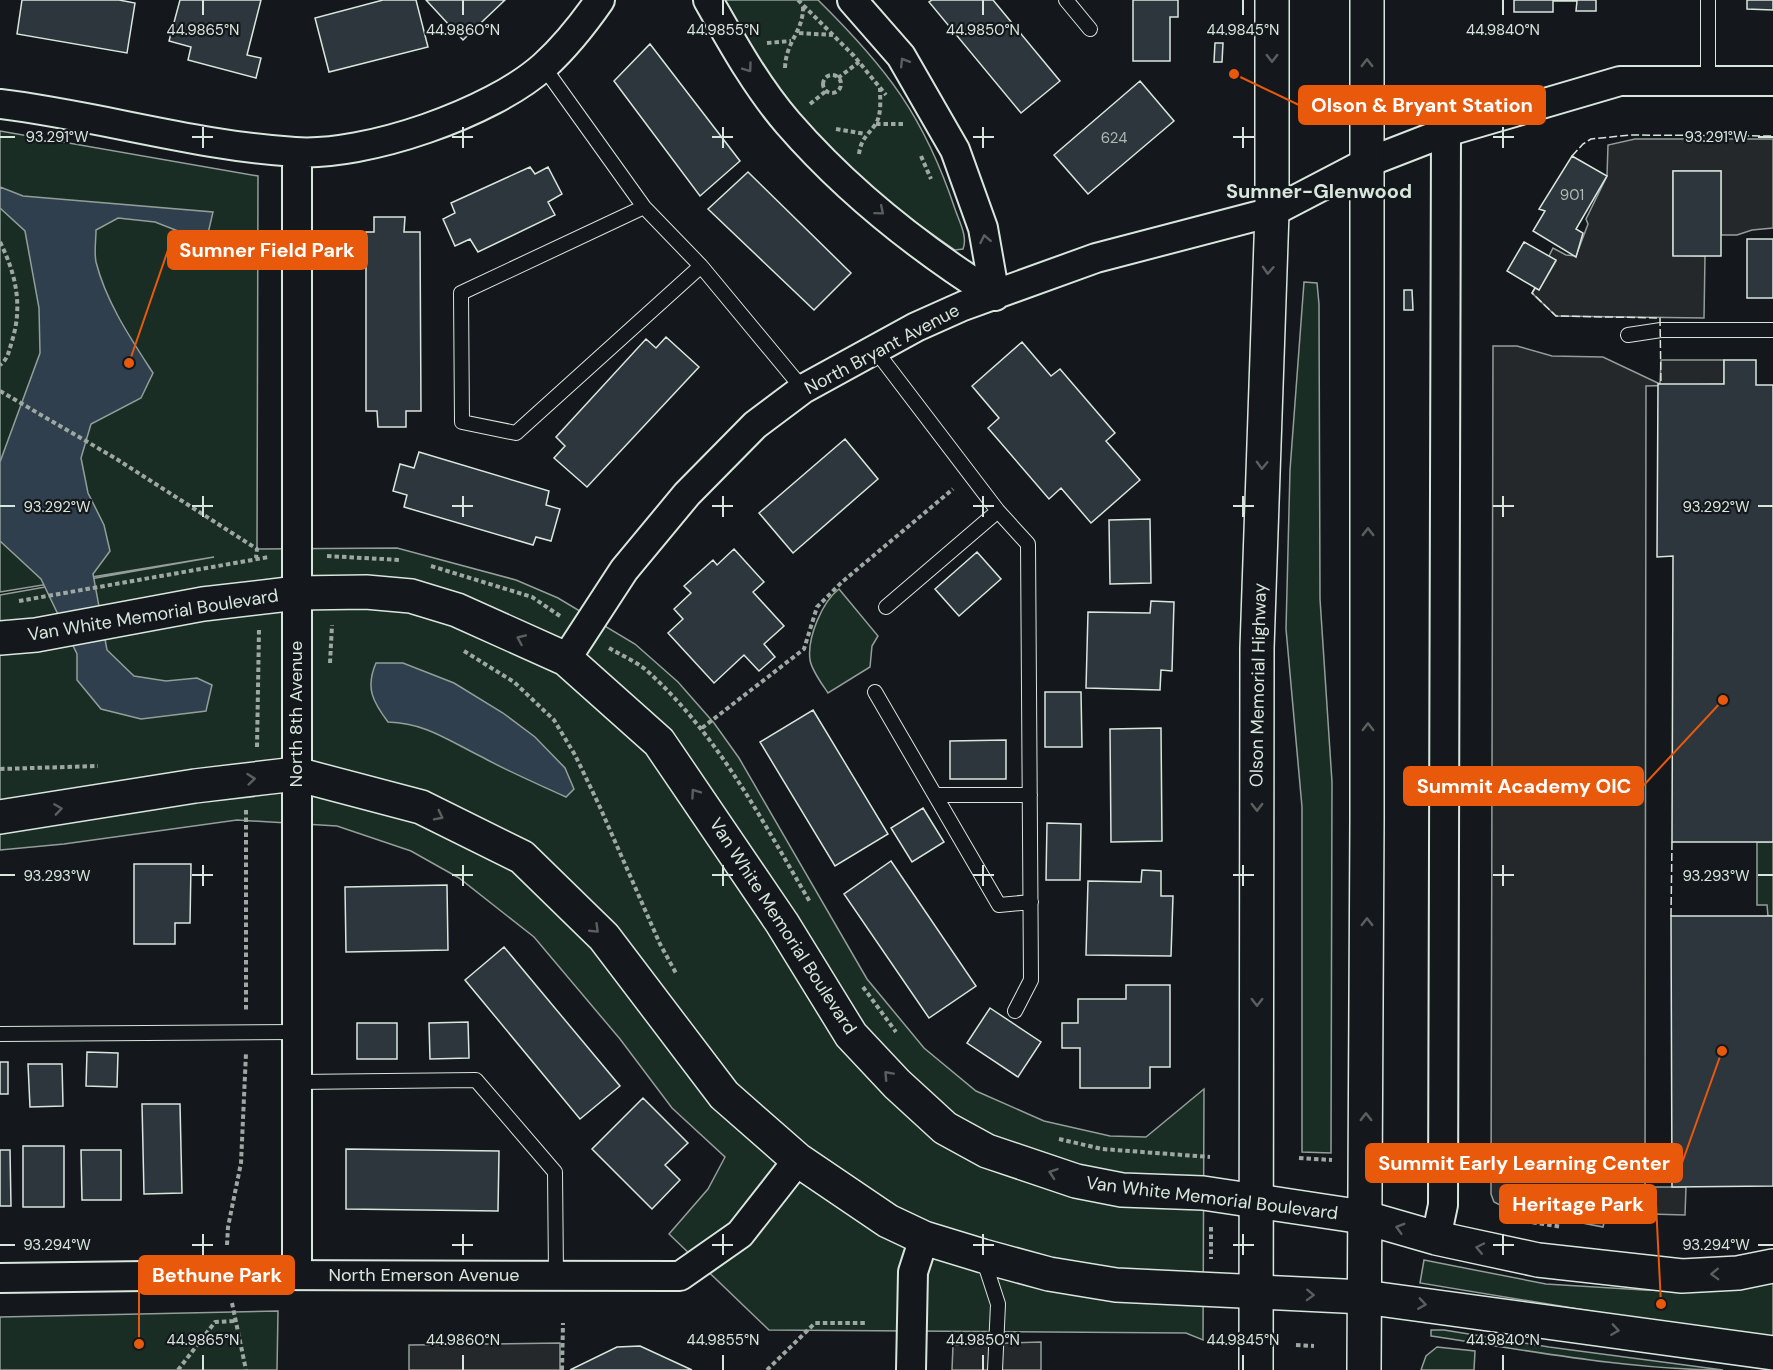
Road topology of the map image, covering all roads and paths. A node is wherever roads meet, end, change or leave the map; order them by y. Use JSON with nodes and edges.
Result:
{"nodes":[{"id":1,"x":600,"y":0,"type":"edge"},
{"id":2,"x":708,"y":0,"type":"edge"},
{"id":3,"x":798,"y":0,"type":"edge"},
{"id":4,"x":852,"y":0,"type":"edge"},
{"id":5,"x":1066,"y":0,"type":"edge"},
{"id":6,"x":1272,"y":0,"type":"edge"},
{"id":7,"x":1367,"y":0,"type":"edge"},
{"id":8,"x":1708,"y":0,"type":"edge"},
{"id":9,"x":803,"y":4,"type":"junction"},
{"id":10,"x":1090,"y":29,"type":"dead end"},
{"id":11,"x":798,"y":33,"type":"junction"},
{"id":12,"x":834,"y":35,"type":"junction"},
{"id":13,"x":791,"y":41,"type":"junction"},
{"id":14,"x":764,"y":42,"type":"dead end"},
{"id":15,"x":859,"y":62,"type":"junction"},
{"id":16,"x":543,"y":66,"type":"junction"},
{"id":17,"x":838,"y":78,"type":"junction"},
{"id":18,"x":784,"y":80,"type":"dead end"},
{"id":19,"x":1708,"y":80,"type":"junction"},
{"id":20,"x":1773,"y":81,"type":"edge"},
{"id":21,"x":880,"y":88,"type":"junction"},
{"id":22,"x":826,"y":91,"type":"junction"},
{"id":23,"x":887,"y":96,"type":"dead end"},
{"id":24,"x":0,"y":104,"type":"edge"},
{"id":25,"x":805,"y":108,"type":"dead end"},
{"id":26,"x":899,"y":114,"type":"dead end"},
{"id":27,"x":875,"y":124,"type":"junction"},
{"id":28,"x":904,"y":124,"type":"junction"},
{"id":29,"x":835,"y":129,"type":"dead end"},
{"id":30,"x":909,"y":132,"type":"dead end"},
{"id":31,"x":1446,"y":132,"type":"junction"},
{"id":32,"x":865,"y":134,"type":"junction"},
{"id":33,"x":919,"y":152,"type":"dead end"},
{"id":34,"x":297,"y":153,"type":"junction"},
{"id":35,"x":1366,"y":163,"type":"junction"},
{"id":36,"x":858,"y":164,"type":"dead end"},
{"id":37,"x":933,"y":184,"type":"dead end"},
{"id":38,"x":644,"y":207,"type":"junction"},
{"id":39,"x":1272,"y":212,"type":"junction"},
{"id":40,"x":0,"y":242,"type":"edge"},
{"id":41,"x":701,"y":266,"type":"junction"},
{"id":42,"x":995,"y":296,"type":"junction"},
{"id":43,"x":1773,"y":330,"type":"edge"},
{"id":44,"x":1628,"y":335,"type":"dead end"},
{"id":45,"x":876,"y":351,"type":"junction"},
{"id":46,"x":0,"y":365,"type":"edge"},
{"id":47,"x":802,"y":389,"type":"junction"},
{"id":48,"x":0,"y":391,"type":"edge"},
{"id":49,"x":968,"y":474,"type":"junction"},
{"id":50,"x":998,"y":511,"type":"junction"},
{"id":51,"x":297,"y":593,"type":"junction"},
{"id":52,"x":29,"y":600,"type":"dead end"},
{"id":53,"x":886,"y":607,"type":"dead end"},
{"id":54,"x":261,"y":624,"type":"dead end"},
{"id":55,"x":0,"y":638,"type":"edge"},
{"id":56,"x":453,"y":646,"type":"dead end"},
{"id":57,"x":613,"y":650,"type":"dead end"},
{"id":58,"x":566,"y":660,"type":"junction"},
{"id":59,"x":875,"y":692,"type":"dead end"},
{"id":60,"x":702,"y":728,"type":"junction"},
{"id":61,"x":258,"y":757,"type":"dead end"},
{"id":62,"x":296,"y":774,"type":"junction"},
{"id":63,"x":935,"y":795,"type":"junction"},
{"id":64,"x":1030,"y":795,"type":"junction"},
{"id":65,"x":0,"y":817,"type":"edge"},
{"id":66,"x":1031,"y":902,"type":"junction"},
{"id":67,"x":815,"y":911,"type":"dead end"},
{"id":68,"x":857,"y":979,"type":"dead end"},
{"id":69,"x":681,"y":983,"type":"dead end"},
{"id":70,"x":1015,"y":1011,"type":"dead end"},
{"id":71,"x":296,"y":1032,"type":"junction"},
{"id":72,"x":0,"y":1034,"type":"edge"},
{"id":73,"x":903,"y":1041,"type":"dead end"},
{"id":74,"x":297,"y":1082,"type":"junction"},
{"id":75,"x":1048,"y":1136,"type":"dead end"},
{"id":76,"x":1210,"y":1157,"type":"dead end"},
{"id":77,"x":1299,"y":1158,"type":"dead end"},
{"id":78,"x":798,"y":1160,"type":"junction"},
{"id":79,"x":1332,"y":1160,"type":"dead end"},
{"id":80,"x":1255,"y":1202,"type":"junction"},
{"id":81,"x":1363,"y":1217,"type":"junction"},
{"id":82,"x":1211,"y":1221,"type":"dead end"},
{"id":83,"x":1523,"y":1221,"type":"dead end"},
{"id":84,"x":1568,"y":1228,"type":"dead end"},
{"id":85,"x":924,"y":1238,"type":"junction"},
{"id":86,"x":1436,"y":1238,"type":"junction"},
{"id":87,"x":982,"y":1256,"type":"junction"},
{"id":88,"x":1211,"y":1263,"type":"dead end"},
{"id":89,"x":1773,"y":1266,"type":"edge"},
{"id":90,"x":297,"y":1275,"type":"junction"},
{"id":91,"x":556,"y":1275,"type":"junction"},
{"id":92,"x":0,"y":1278,"type":"edge"},
{"id":93,"x":1256,"y":1293,"type":"junction"},
{"id":94,"x":1364,"y":1297,"type":"junction"},
{"id":95,"x":563,"y":1323,"type":"dead end"},
{"id":96,"x":866,"y":1323,"type":"dead end"},
{"id":97,"x":1296,"y":1345,"type":"dead end"},
{"id":98,"x":1314,"y":1346,"type":"dead end"},
{"id":99,"x":1773,"y":1353,"type":"edge"},
{"id":100,"x":178,"y":1370,"type":"edge"},
{"id":101,"x":246,"y":1370,"type":"edge"},
{"id":102,"x":562,"y":1370,"type":"edge"},
{"id":103,"x":767,"y":1370,"type":"edge"},
{"id":104,"x":911,"y":1370,"type":"edge"},
{"id":105,"x":995,"y":1370,"type":"edge"},
{"id":106,"x":1256,"y":1370,"type":"edge"},
{"id":107,"x":1364,"y":1370,"type":"edge"}],
"edges":[{"from":1,"to":16,"type":"street"},
{"from":2,"to":42,"type":"street","one_way":true},
{"from":3,"to":9,"type":"path"},
{"from":42,"to":4,"type":"street","one_way":true},
{"from":5,"to":10,"type":"lane"},
{"from":6,"to":39,"type":"street","name":"Olson Memorial Highway","one_way":true},
{"from":35,"to":7,"type":"street","one_way":true},
{"from":8,"to":19,"type":"lane"},
{"from":9,"to":11,"type":"path"},
{"from":9,"to":12,"type":"path"},
{"from":11,"to":12,"type":"path"},
{"from":11,"to":13,"type":"path"},
{"from":12,"to":15,"type":"path"},
{"from":13,"to":14,"type":"path"},
{"from":13,"to":18,"type":"path"},
{"from":15,"to":17,"type":"path"},
{"from":15,"to":21,"type":"path"},
{"from":16,"to":34,"type":"street"},
{"from":16,"to":38,"type":"lane"},
{"from":17,"to":22,"type":"path"},
{"from":17,"to":22,"type":"path"},
{"from":19,"to":20,"type":"street","name":"North Bryant Avenue"},
{"from":19,"to":31,"type":"street","name":"North Bryant Avenue"},
{"from":21,"to":23,"type":"path"},
{"from":21,"to":27,"type":"path"},
{"from":22,"to":25,"type":"path"},
{"from":24,"to":34,"type":"street"},
{"from":26,"to":28,"type":"path"},
{"from":27,"to":28,"type":"path"},
{"from":27,"to":32,"type":"path"},
{"from":28,"to":30,"type":"path"},
{"from":29,"to":32,"type":"path"},
{"from":31,"to":35,"type":"street","name":"North Bryant Avenue"},
{"from":31,"to":86,"type":"street"},
{"from":32,"to":36,"type":"path"},
{"from":33,"to":37,"type":"path"},
{"from":34,"to":51,"type":"street","name":"North 8th Avenue"},
{"from":35,"to":39,"type":"street","name":"North Bryant Avenue"},
{"from":81,"to":35,"type":"street","one_way":true},
{"from":38,"to":41,"type":"lane"},
{"from":38,"to":41,"type":"lane"},
{"from":39,"to":42,"type":"street","name":"North Bryant Avenue"},
{"from":39,"to":80,"type":"street","name":"Olson Memorial Highway","one_way":true},
{"from":40,"to":46,"type":"path"},
{"from":41,"to":47,"type":"lane"},
{"from":42,"to":45,"type":"street","name":"North Bryant Avenue"},
{"from":43,"to":44,"type":"lane"},
{"from":45,"to":47,"type":"street","name":"North Bryant Avenue"},
{"from":45,"to":49,"type":"lane"},
{"from":47,"to":58,"type":"street","name":"North Bryant Avenue"},
{"from":48,"to":52,"type":"path"},
{"from":49,"to":50,"type":"lane"},
{"from":49,"to":60,"type":"path"},
{"from":50,"to":53,"type":"lane"},
{"from":50,"to":64,"type":"lane"},
{"from":51,"to":55,"type":"street","name":"Van White Memorial Boulevard"},
{"from":58,"to":51,"type":"street","name":"Van White Memorial Boulevard","one_way":true},
{"from":51,"to":62,"type":"street","name":"North 8th Avenue"},
{"from":54,"to":61,"type":"path"},
{"from":56,"to":69,"type":"path"},
{"from":57,"to":60,"type":"path"},
{"from":80,"to":58,"type":"street","name":"Van White Memorial Boulevard","one_way":true},
{"from":59,"to":63,"type":"lane"},
{"from":60,"to":67,"type":"path"},
{"from":65,"to":62,"type":"street","one_way":true},
{"from":62,"to":71,"type":"street","name":"North 8th Avenue"},
{"from":62,"to":78,"type":"street","one_way":true},
{"from":63,"to":64,"type":"lane"},
{"from":63,"to":66,"type":"lane"},
{"from":64,"to":66,"type":"lane"},
{"from":66,"to":70,"type":"lane"},
{"from":68,"to":73,"type":"path"},
{"from":71,"to":72,"type":"lane"},
{"from":71,"to":74,"type":"street","name":"North 8th Avenue"},
{"from":74,"to":90,"type":"street","name":"North 8th Avenue"},
{"from":74,"to":91,"type":"lane"},
{"from":75,"to":76,"type":"path"},
{"from":77,"to":79,"type":"path"},
{"from":78,"to":85,"type":"street"},
{"from":78,"to":91,"type":"street","name":"North Emerson Avenue"},
{"from":80,"to":81,"type":"street","name":"Van White Memorial Boulevard"},
{"from":80,"to":93,"type":"street","name":"Olson Memorial Highway"},
{"from":86,"to":81,"type":"street","name":"Van White Memorial Boulevard","one_way":true},
{"from":81,"to":94,"type":"street"},
{"from":82,"to":88,"type":"path"},
{"from":83,"to":84,"type":"path"},
{"from":85,"to":87,"type":"street"},
{"from":85,"to":104,"type":"street"},
{"from":89,"to":86,"type":"street","name":"Van White Memorial Boulevard","one_way":true},
{"from":87,"to":93,"type":"street"},
{"from":87,"to":105,"type":"lane"},
{"from":90,"to":91,"type":"street","name":"North Emerson Avenue"},
{"from":90,"to":92,"type":"street","name":"North Emerson Avenue"},
{"from":93,"to":94,"type":"street","one_way":true},
{"from":93,"to":106,"type":"street","name":"Olson Memorial Highway"},
{"from":94,"to":99,"type":"street","one_way":true},
{"from":94,"to":107,"type":"street"},
{"from":95,"to":102,"type":"path"},
{"from":96,"to":103,"type":"path"},
{"from":97,"to":98,"type":"path"},
{"from":100,"to":101,"type":"path"}]}
